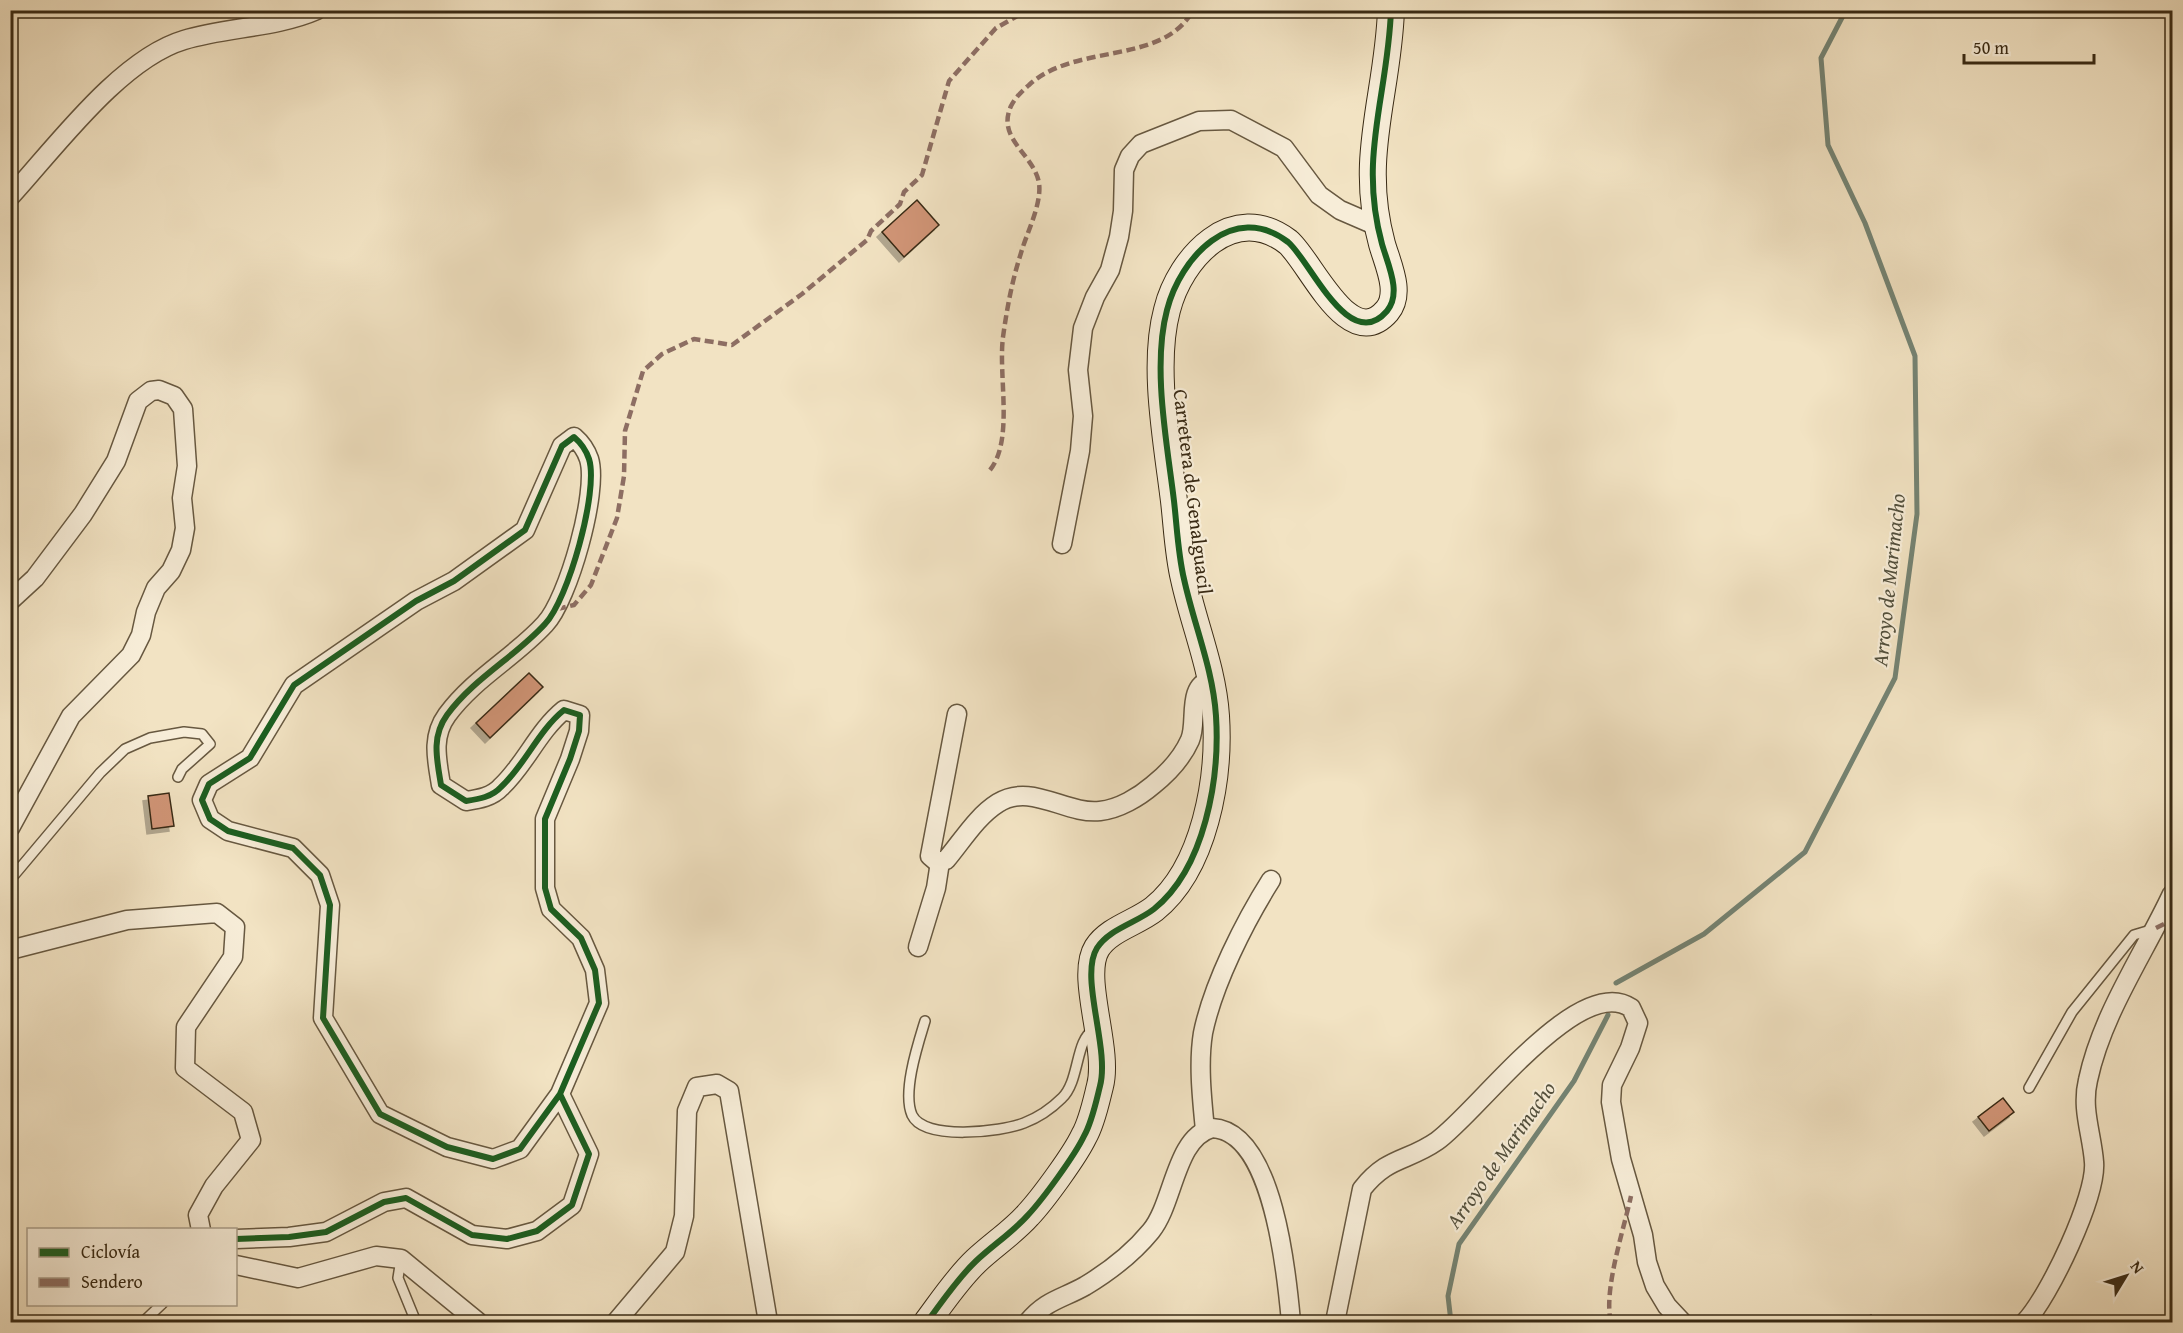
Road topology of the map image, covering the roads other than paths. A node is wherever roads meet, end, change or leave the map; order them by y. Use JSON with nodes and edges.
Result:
{"nodes":[{"id":1,"x":317,"y":10,"type":"edge"},
{"id":2,"x":1391,"y":10,"type":"edge"},
{"id":3,"x":10,"y":198,"type":"edge"},
{"id":4,"x":1377,"y":226,"type":"junction"},
{"id":5,"x":1062,"y":544,"type":"dead end"},
{"id":6,"x":10,"y":601,"type":"edge"},
{"id":7,"x":1211,"y":680,"type":"junction"},
{"id":8,"x":957,"y":714,"type":"dead end"},
{"id":9,"x":178,"y":777,"type":"dead end"},
{"id":10,"x":10,"y":828,"type":"edge"},
{"id":11,"x":940,"y":862,"type":"junction"},
{"id":12,"x":10,"y":880,"type":"edge"},
{"id":13,"x":1271,"y":880,"type":"dead end"},
{"id":14,"x":2172,"y":894,"type":"edge"},
{"id":15,"x":2156,"y":928,"type":"junction"},
{"id":16,"x":918,"y":947,"type":"dead end"},
{"id":17,"x":10,"y":950,"type":"edge"},
{"id":18,"x":925,"y":1021,"type":"dead end"},
{"id":19,"x":1100,"y":1029,"type":"junction"},
{"id":20,"x":2030,"y":1088,"type":"dead end"},
{"id":21,"x":560,"y":1094,"type":"junction"},
{"id":22,"x":1205,"y":1130,"type":"junction"},
{"id":23,"x":201,"y":1228,"type":"edge"},
{"id":24,"x":237,"y":1239,"type":"edge"},
{"id":25,"x":401,"y":1259,"type":"junction"},
{"id":26,"x":237,"y":1264,"type":"edge"},
{"id":27,"x":161,"y":1306,"type":"edge"},
{"id":28,"x":143,"y":1323,"type":"edge"},
{"id":29,"x":416,"y":1323,"type":"edge"},
{"id":30,"x":478,"y":1323,"type":"edge"},
{"id":31,"x":616,"y":1323,"type":"edge"},
{"id":32,"x":768,"y":1323,"type":"edge"},
{"id":33,"x":927,"y":1323,"type":"edge"},
{"id":34,"x":1028,"y":1323,"type":"edge"},
{"id":35,"x":1291,"y":1323,"type":"edge"},
{"id":36,"x":1335,"y":1323,"type":"edge"},
{"id":37,"x":1682,"y":1323,"type":"edge"},
{"id":38,"x":2025,"y":1323,"type":"edge"}],
"edges":[{"from":1,"to":3,"type":"street"},
{"from":2,"to":4,"type":"street","name":"Carretera de Genalguacil"},
{"from":4,"to":5,"type":"street"},
{"from":4,"to":7,"type":"street","name":"Carretera de Genalguacil"},
{"from":6,"to":10,"type":"street"},
{"from":7,"to":11,"type":"street"},
{"from":7,"to":19,"type":"street","name":"Carretera de Genalguacil"},
{"from":8,"to":11,"type":"street"},
{"from":9,"to":12,"type":"lane"},
{"from":11,"to":16,"type":"street"},
{"from":13,"to":22,"type":"street"},
{"from":14,"to":15,"type":"street"},
{"from":15,"to":20,"type":"lane"},
{"from":15,"to":38,"type":"street"},
{"from":17,"to":23,"type":"street"},
{"from":18,"to":19,"type":"lane"},
{"from":19,"to":33,"type":"street","name":"Carretera de Genalguacil"},
{"from":21,"to":21,"type":"street"},
{"from":21,"to":24,"type":"street"},
{"from":22,"to":34,"type":"street"},
{"from":22,"to":35,"type":"street"},
{"from":25,"to":26,"type":"street"},
{"from":25,"to":29,"type":"lane"},
{"from":25,"to":30,"type":"street"},
{"from":27,"to":28,"type":"lane"},
{"from":31,"to":32,"type":"street"},
{"from":36,"to":37,"type":"street"}]}
